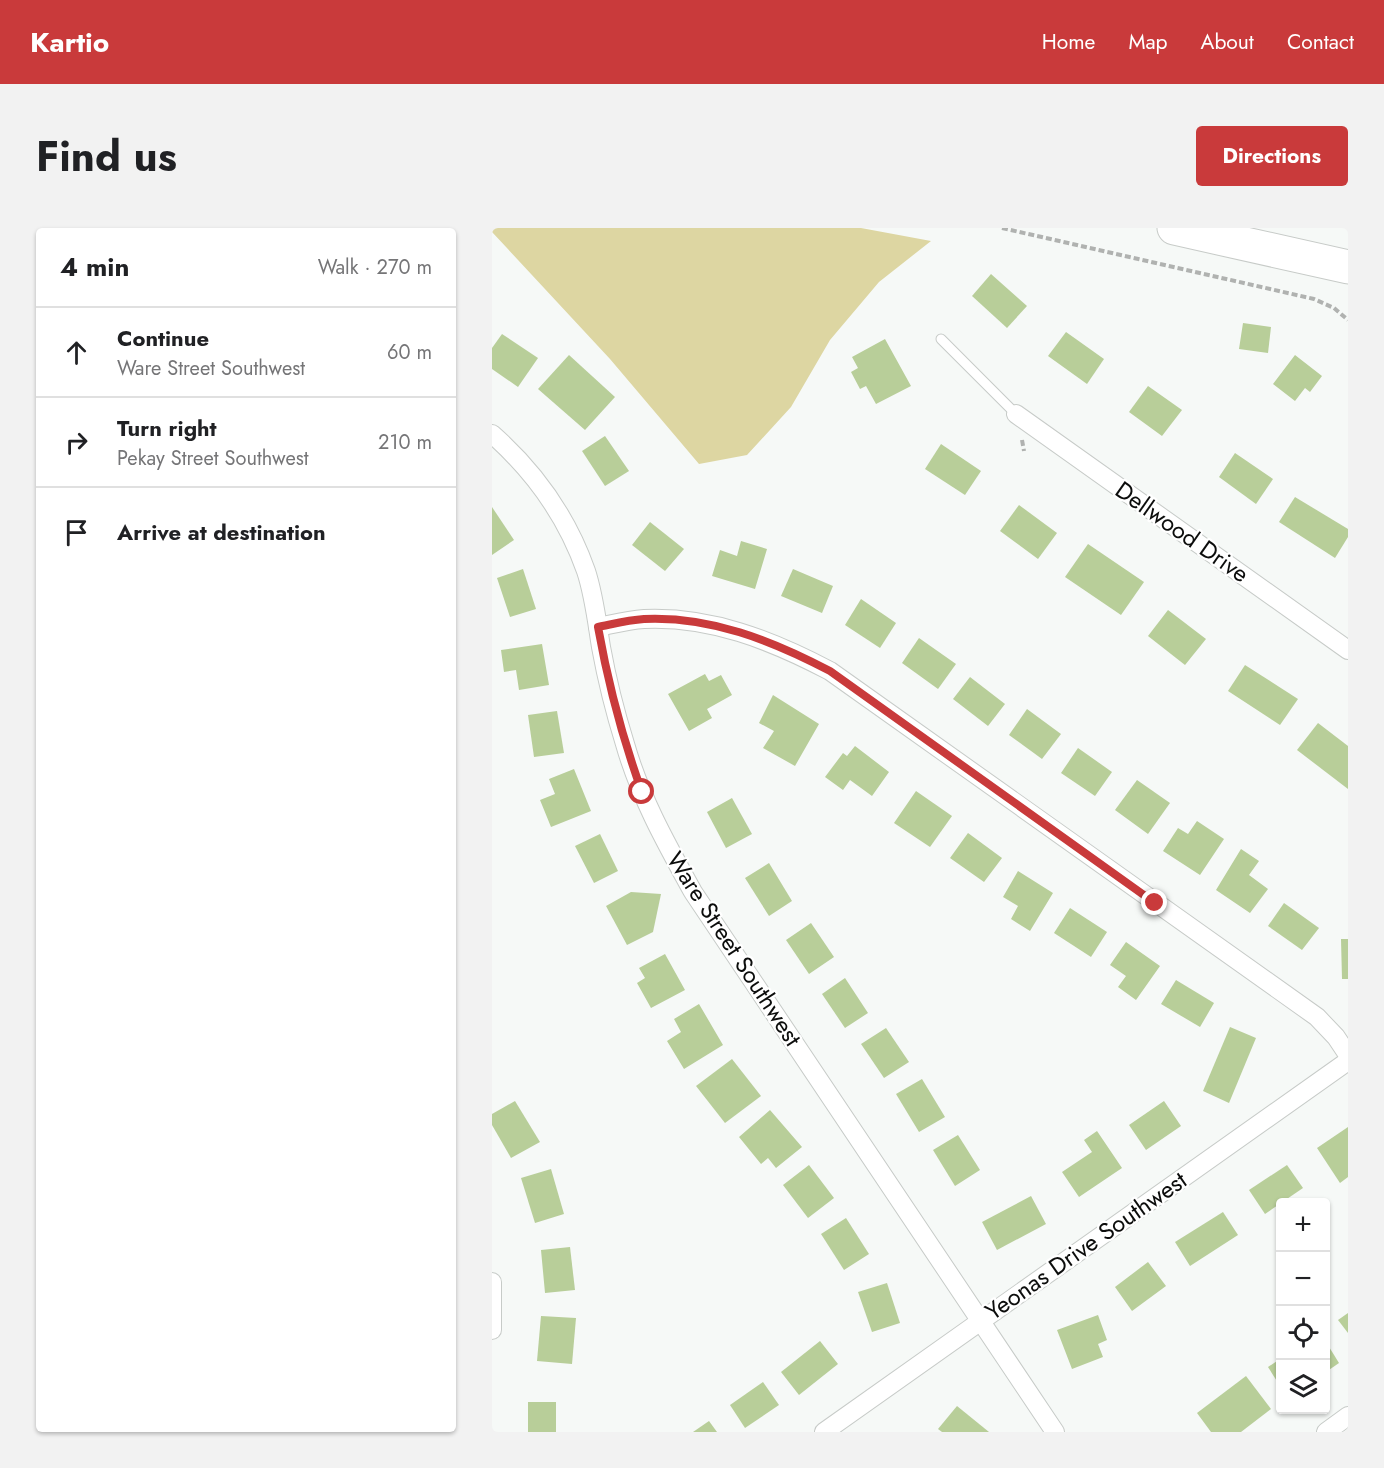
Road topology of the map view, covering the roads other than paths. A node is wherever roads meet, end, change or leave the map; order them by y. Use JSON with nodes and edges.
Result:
{"nodes":[{"id":1,"x":1174,"y":228,"type":"edge"},
{"id":2,"x":1348,"y":267,"type":"edge"},
{"id":3,"x":941,"y":339,"type":"dead end"},
{"id":4,"x":1016,"y":414,"type":"joint"},
{"id":5,"x":492,"y":434,"type":"edge"},
{"id":6,"x":598,"y":627,"type":"junction"},
{"id":7,"x":1348,"y":650,"type":"edge"},
{"id":8,"x":1348,"y":1055,"type":"edge"},
{"id":9,"x":1348,"y":1061,"type":"edge"},
{"id":10,"x":492,"y":1282,"type":"edge"},
{"id":11,"x":980,"y":1321,"type":"junction"},
{"id":12,"x":492,"y":1330,"type":"edge"},
{"id":13,"x":1348,"y":1416,"type":"edge"},
{"id":14,"x":824,"y":1432,"type":"edge"},
{"id":15,"x":1055,"y":1432,"type":"edge"},
{"id":16,"x":1326,"y":1432,"type":"edge"}],
"edges":[{"from":1,"to":2,"type":"highway"},
{"from":3,"to":4,"type":"lane"},
{"from":4,"to":7,"type":"street","name":"Dellwood Drive"},
{"from":5,"to":6,"type":"street","name":"Ware Street Southwest"},
{"from":6,"to":8,"type":"street"},
{"from":6,"to":11,"type":"street","name":"Ware Street Southwest"},
{"from":9,"to":11,"type":"street","name":"Yeonas Drive Southwest"},
{"from":10,"to":12,"type":"street"},
{"from":11,"to":14,"type":"street","name":"Yeonas Drive Southwest"},
{"from":11,"to":15,"type":"street","name":"Ware Street Southwest"},
{"from":13,"to":16,"type":"street"}]}
